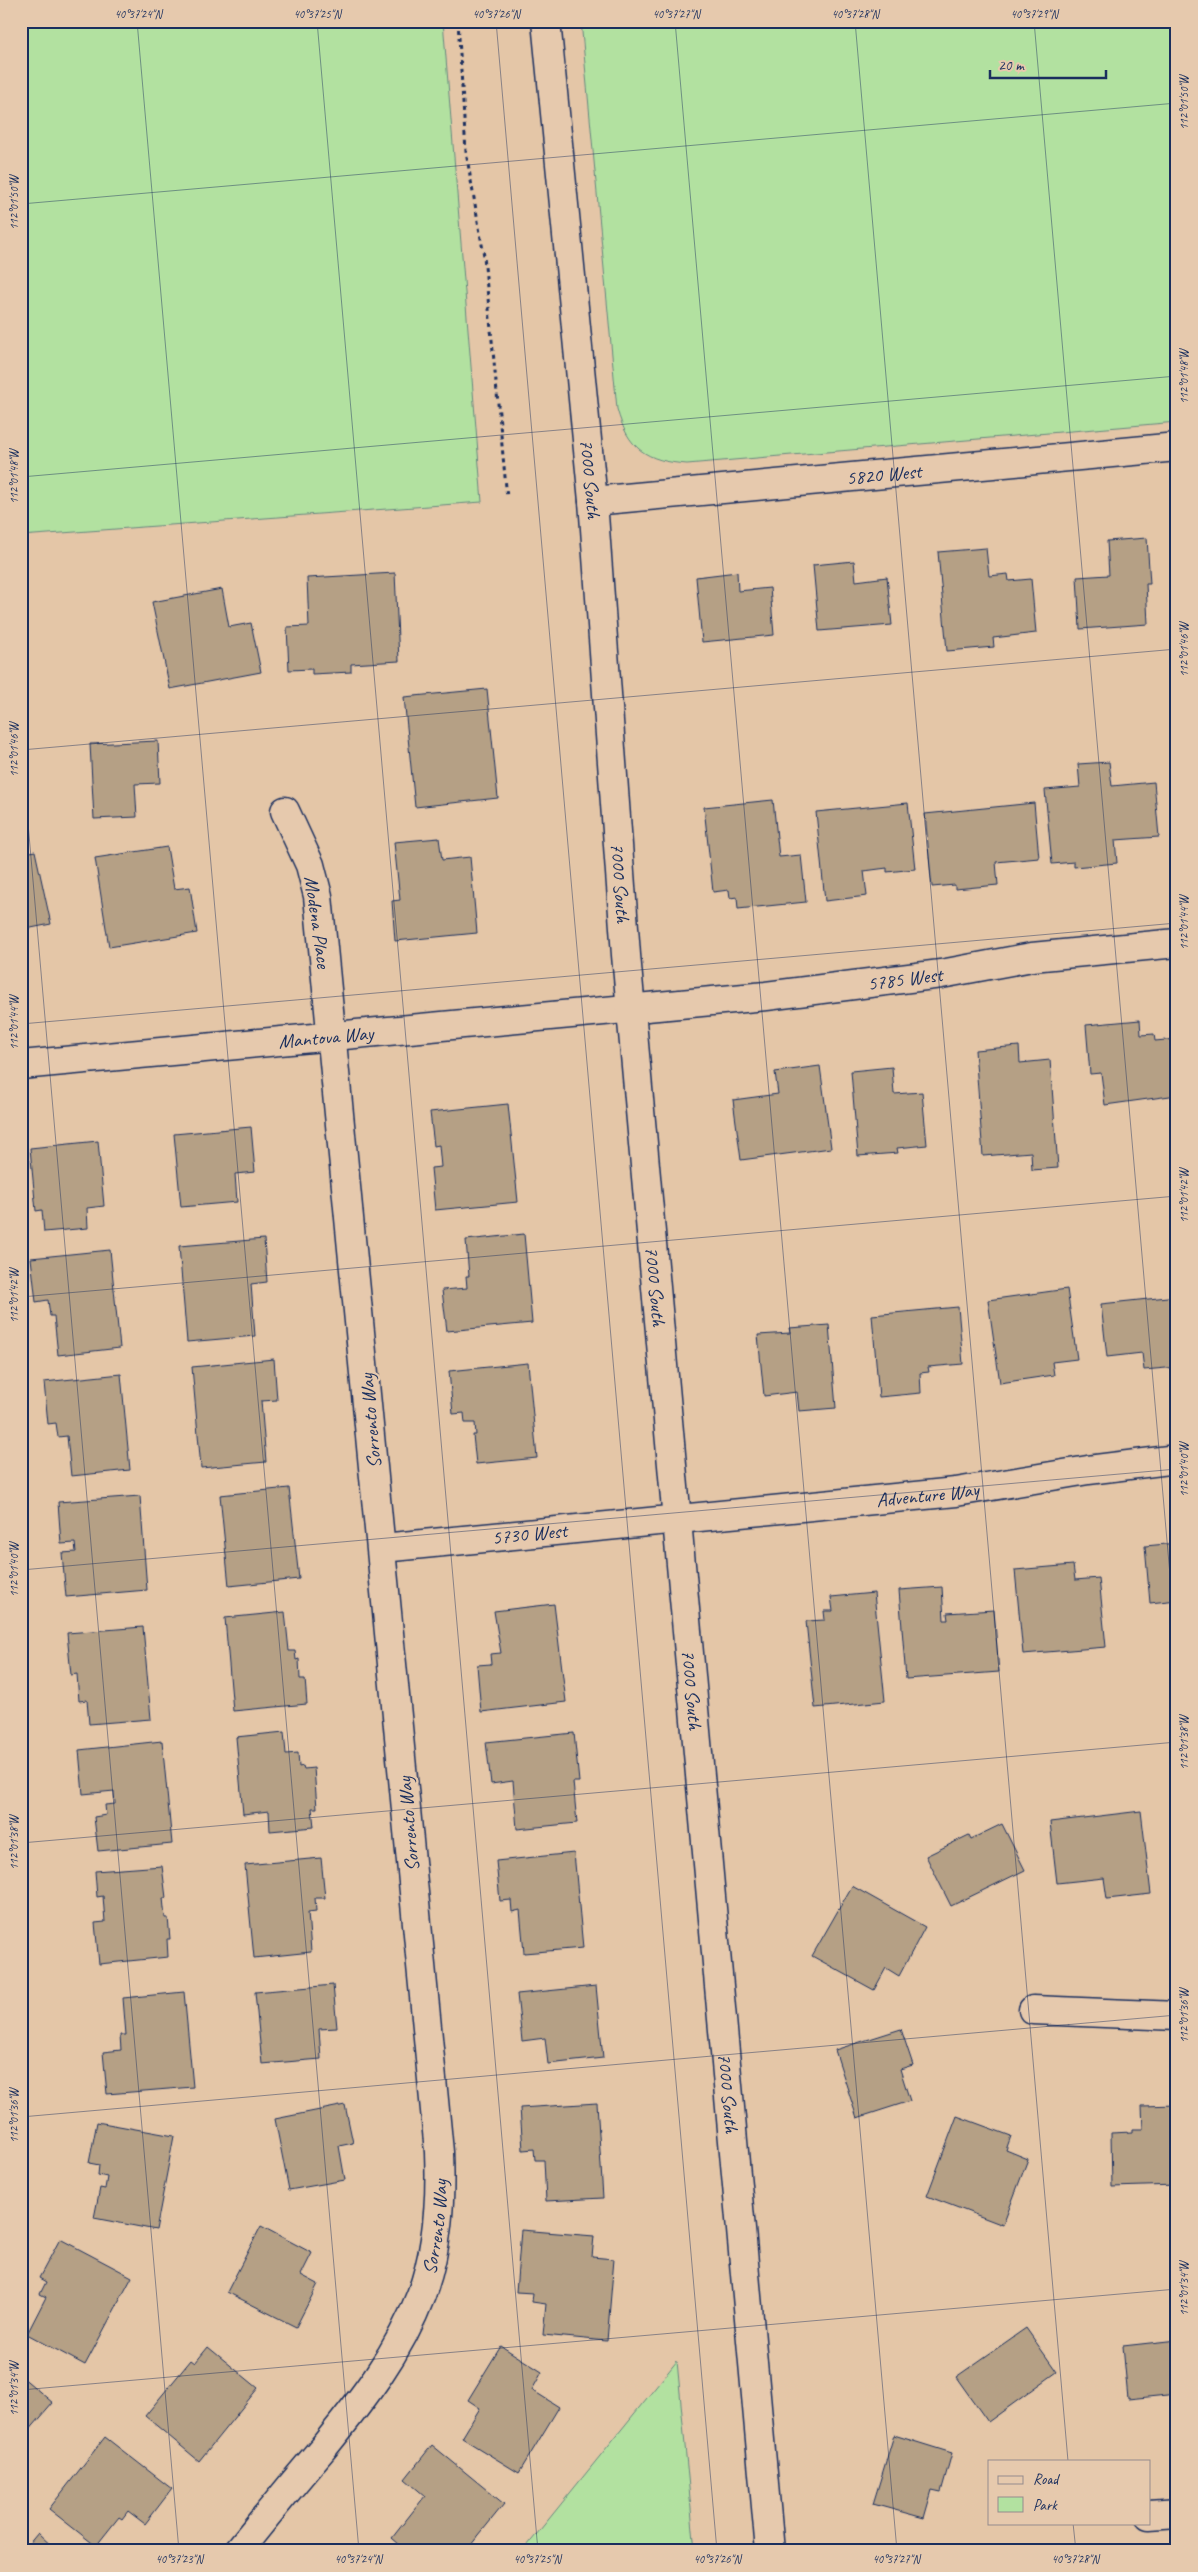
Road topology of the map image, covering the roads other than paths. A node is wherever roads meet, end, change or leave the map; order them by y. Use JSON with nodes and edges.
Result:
{"nodes":[{"id":1,"x":546,"y":21,"type":"edge"},
{"id":2,"x":1177,"y":447,"type":"edge"},
{"id":3,"x":593,"y":501,"type":"junction"},
{"id":4,"x":285,"y":811,"type":"dead end"},
{"id":5,"x":1177,"y":943,"type":"edge"},
{"id":6,"x":632,"y":1010,"type":"junction"},
{"id":7,"x":332,"y":1037,"type":"junction"},
{"id":8,"x":21,"y":1065,"type":"edge"},
{"id":9,"x":1177,"y":1459,"type":"edge"},
{"id":10,"x":677,"y":1520,"type":"junction"},
{"id":11,"x":382,"y":1548,"type":"junction"},
{"id":12,"x":1033,"y":2010,"type":"dead end"},
{"id":13,"x":1177,"y":2016,"type":"edge"},
{"id":14,"x":1177,"y":2513,"type":"edge"},
{"id":15,"x":1150,"y":2516,"type":"edge"},
{"id":16,"x":238,"y":2551,"type":"edge"},
{"id":17,"x":770,"y":2551,"type":"edge"}],
"edges":[{"from":1,"to":3,"type":"street","name":"7000 South"},
{"from":2,"to":3,"type":"street","name":"5820 West"},
{"from":3,"to":6,"type":"street","name":"7000 South"},
{"from":4,"to":7,"type":"street","name":"Modena Place"},
{"from":5,"to":6,"type":"street","name":"5785 West"},
{"from":6,"to":7,"type":"street","name":"Mantova Way"},
{"from":6,"to":10,"type":"street","name":"7000 South"},
{"from":7,"to":8,"type":"street","name":"Mantova Way"},
{"from":7,"to":11,"type":"street","name":"Sorrento Way"},
{"from":9,"to":10,"type":"street","name":"Adventure Way"},
{"from":10,"to":11,"type":"street","name":"5730 West"},
{"from":10,"to":17,"type":"street","name":"7000 South"},
{"from":11,"to":16,"type":"street","name":"Sorrento Way"},
{"from":12,"to":13,"type":"street"},
{"from":14,"to":15,"type":"street"}]}
